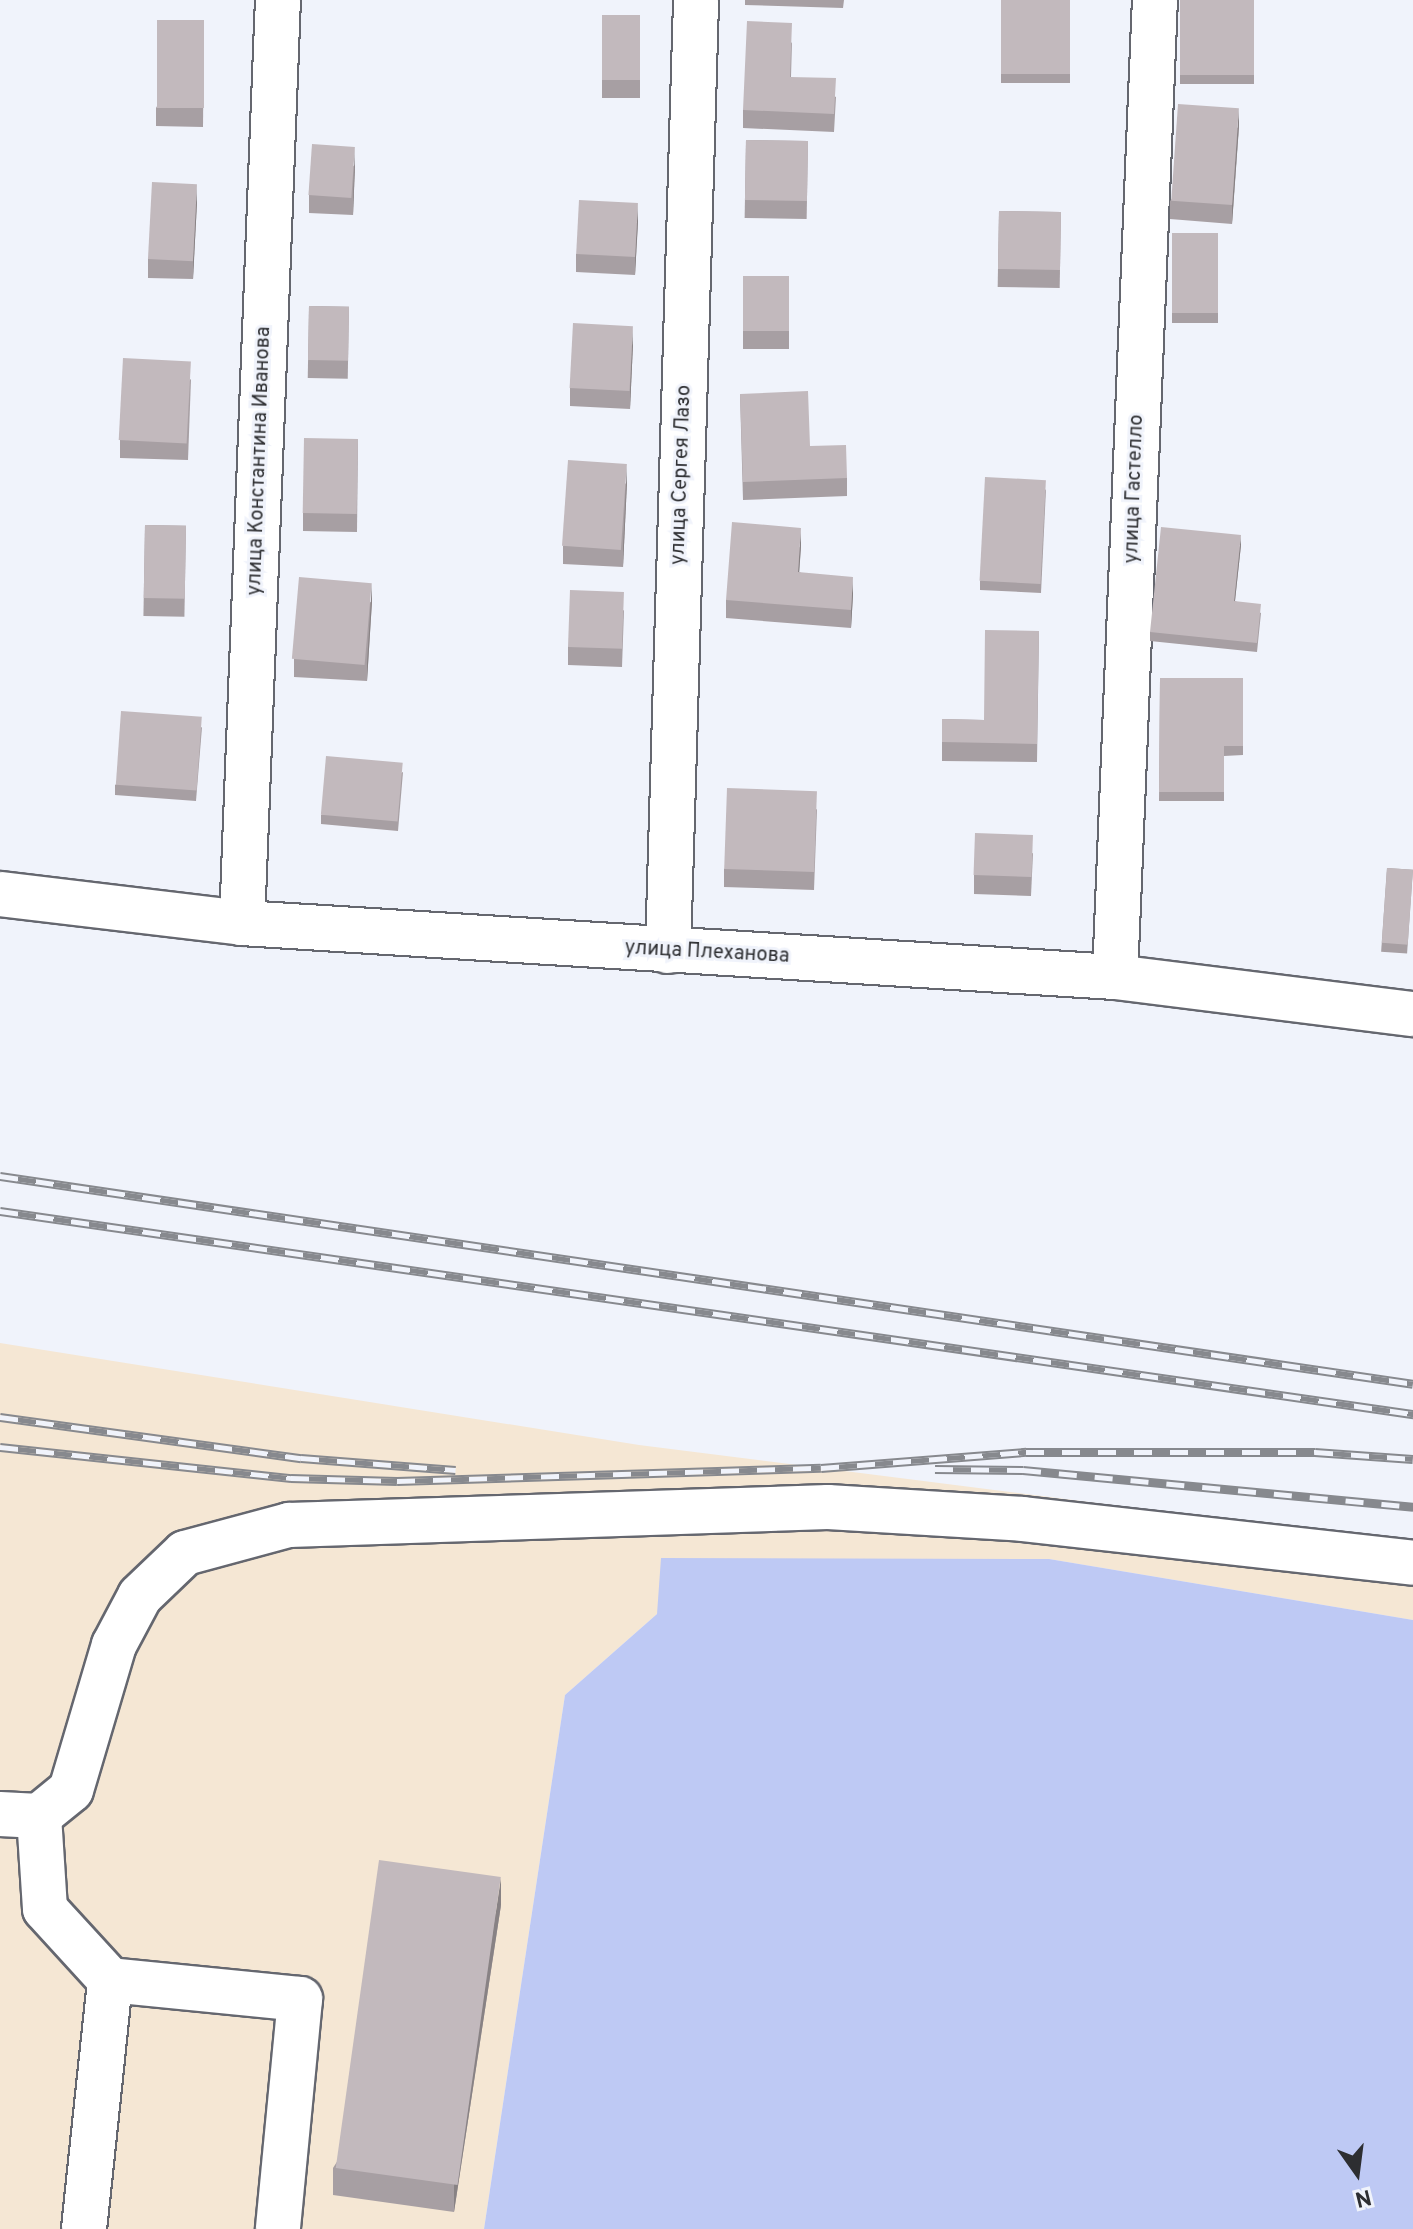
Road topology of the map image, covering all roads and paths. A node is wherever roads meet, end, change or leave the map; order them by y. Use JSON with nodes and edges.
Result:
{"nodes":[{"id":1,"x":278,"y":0,"type":"edge"},
{"id":2,"x":696,"y":0,"type":"edge"},
{"id":3,"x":1155,"y":0,"type":"edge"},
{"id":4,"x":0,"y":894,"type":"edge"},
{"id":5,"x":242,"y":923,"type":"junction"},
{"id":6,"x":668,"y":951,"type":"junction"},
{"id":7,"x":1115,"y":977,"type":"junction"},
{"id":8,"x":1413,"y":1014,"type":"edge"},
{"id":9,"x":1413,"y":1563,"type":"edge"},
{"id":10,"x":20,"y":1815,"type":"edge"},
{"id":11,"x":110,"y":1980,"type":"junction"},
{"id":12,"x":84,"y":2229,"type":"edge"},
{"id":13,"x":278,"y":2229,"type":"edge"}],
"edges":[{"from":1,"to":5,"type":"street","name":"улица Константина Иванова"},
{"from":2,"to":6,"type":"street","name":"улица Сергея Лазо"},
{"from":3,"to":7,"type":"street","name":"улица Гастелло"},
{"from":4,"to":5,"type":"street","name":"улица Плеханова"},
{"from":5,"to":6,"type":"street","name":"улица Плеханова"},
{"from":6,"to":7,"type":"street","name":"улица Плеханова"},
{"from":7,"to":8,"type":"street","name":"улица Плеханова"},
{"from":9,"to":10,"type":"street"},
{"from":10,"to":11,"type":"street"},
{"from":11,"to":12,"type":"street"},
{"from":11,"to":13,"type":"street"}]}
